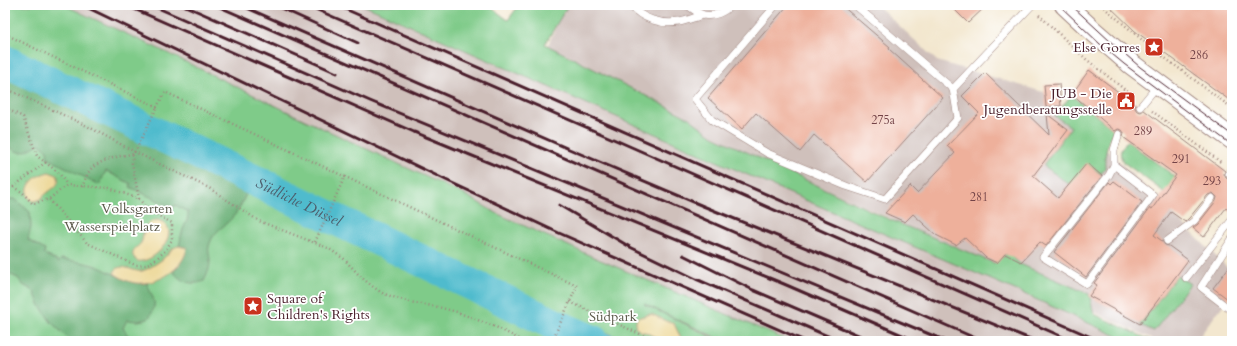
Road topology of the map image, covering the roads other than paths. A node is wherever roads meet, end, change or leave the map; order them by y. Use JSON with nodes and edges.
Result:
{"nodes":[{"id":1,"x":630,"y":5,"type":"edge"},
{"id":2,"x":687,"y":5,"type":"edge"},
{"id":3,"x":731,"y":5,"type":"edge"},
{"id":4,"x":776,"y":5,"type":"edge"},
{"id":5,"x":855,"y":5,"type":"edge"},
{"id":6,"x":1065,"y":5,"type":"edge"},
{"id":7,"x":1031,"y":6,"type":"edge"},
{"id":8,"x":703,"y":15,"type":"junction"},
{"id":9,"x":1158,"y":84,"type":"junction"},
{"id":10,"x":953,"y":89,"type":"junction"},
{"id":11,"x":1141,"y":106,"type":"road end"},
{"id":12,"x":1119,"y":134,"type":"dead end"},
{"id":13,"x":1232,"y":139,"type":"edge"},
{"id":14,"x":1114,"y":166,"type":"junction"},
{"id":15,"x":1212,"y":198,"type":"dead end"},
{"id":16,"x":1232,"y":220,"type":"edge"},
{"id":17,"x":1232,"y":239,"type":"edge"},
{"id":18,"x":1167,"y":241,"type":"dead end"},
{"id":19,"x":1186,"y":278,"type":"dead end"},
{"id":20,"x":1228,"y":308,"type":"dead end"}],
"edges":[{"from":1,"to":8,"type":"lane"},
{"from":2,"to":8,"type":"lane"},
{"from":3,"to":8,"type":"lane"},
{"from":4,"to":10,"type":"lane"},
{"from":5,"to":10,"type":"lane"},
{"from":6,"to":9,"type":"main road"},
{"from":7,"to":10,"type":"lane"},
{"from":9,"to":11,"type":"lane"},
{"from":9,"to":13,"type":"main road"},
{"from":12,"to":14,"type":"lane"},
{"from":14,"to":14,"type":"lane"},
{"from":15,"to":18,"type":"lane"},
{"from":16,"to":19,"type":"lane"},
{"from":17,"to":20,"type":"lane"}]}
